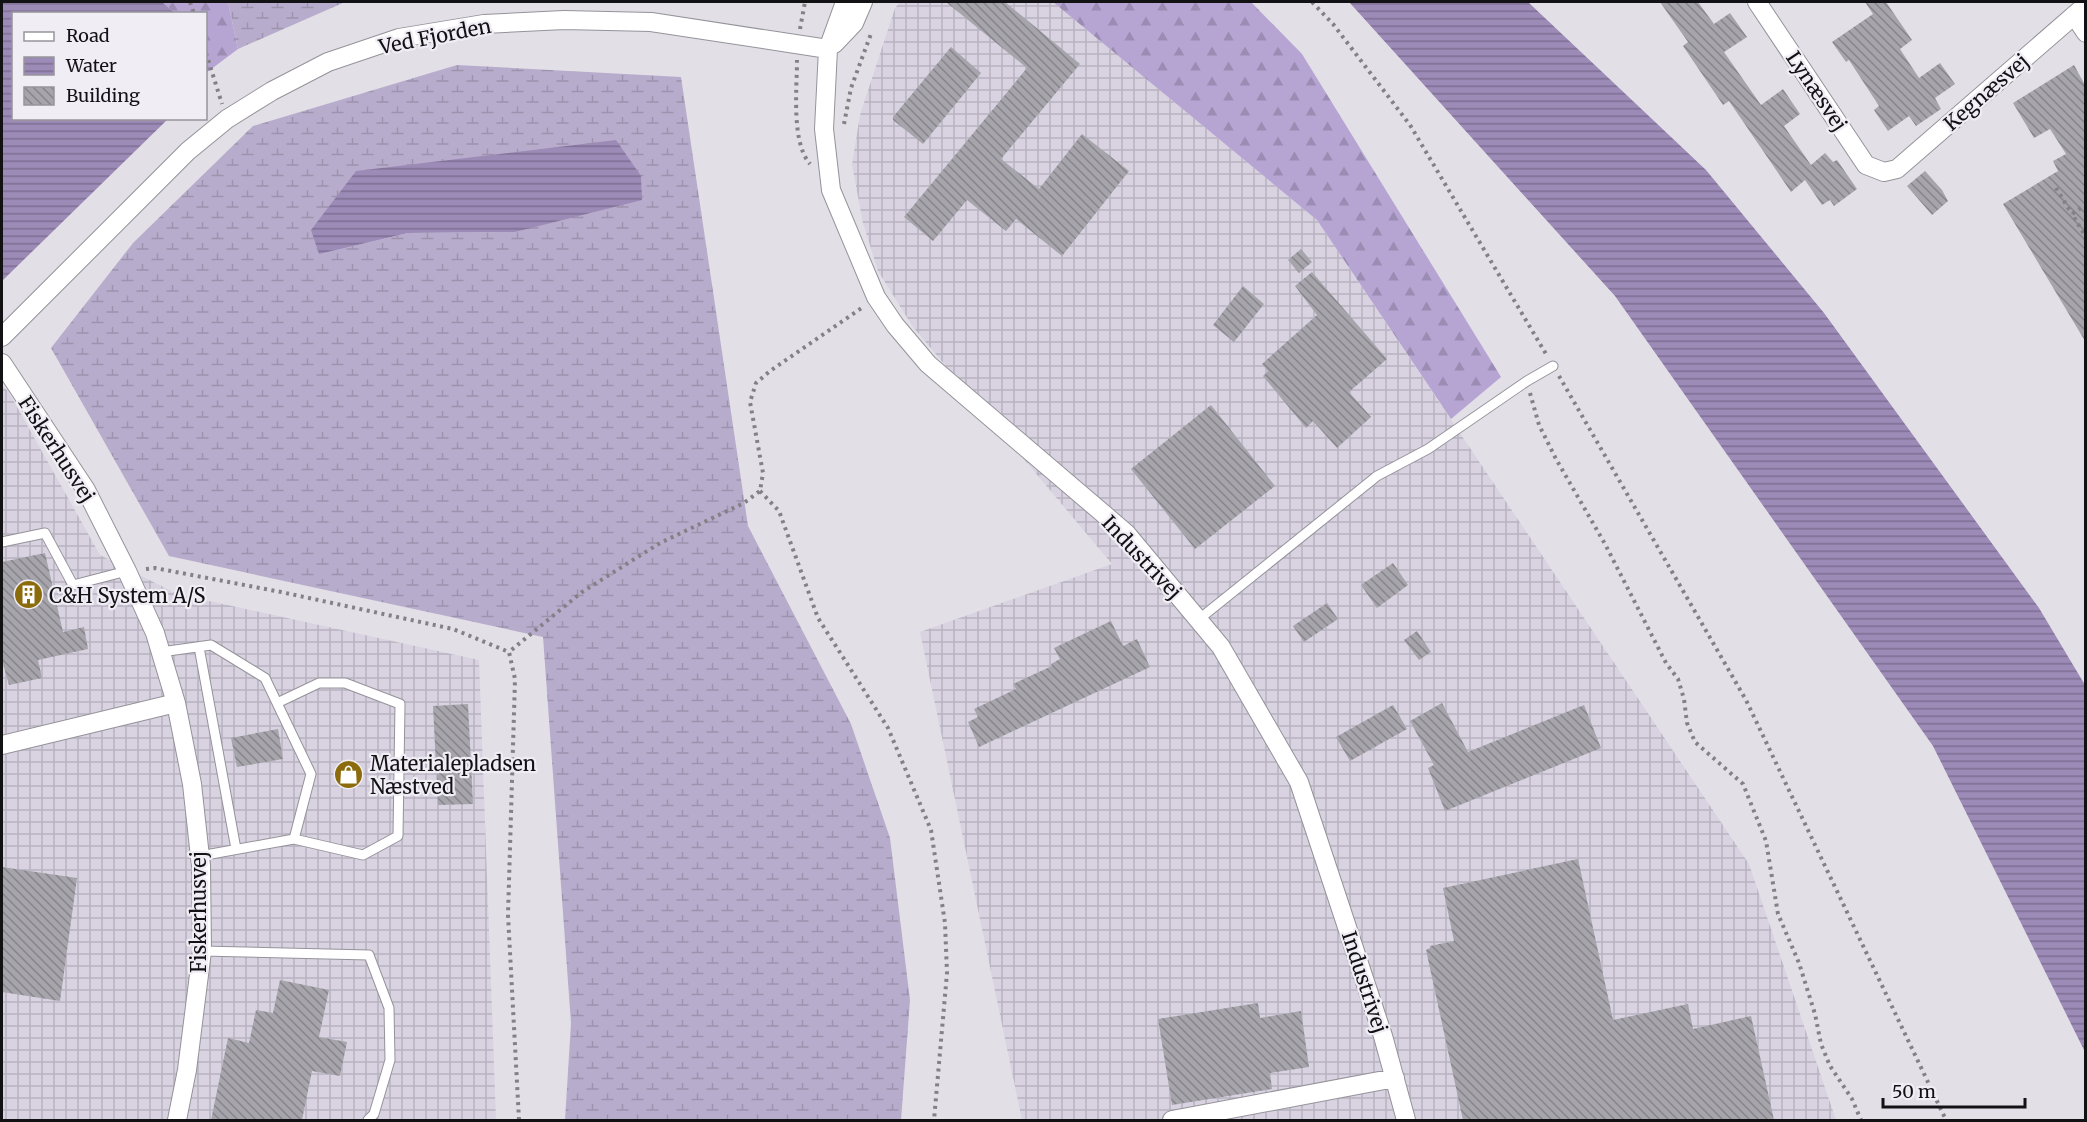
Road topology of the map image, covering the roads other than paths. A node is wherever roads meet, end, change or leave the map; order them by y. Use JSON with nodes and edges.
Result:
{"nodes":[{"id":1,"x":845,"y":2,"type":"edge"},
{"id":2,"x":863,"y":2,"type":"edge"},
{"id":3,"x":1757,"y":2,"type":"edge"},
{"id":4,"x":2080,"y":10,"type":"edge"},
{"id":5,"x":2085,"y":33,"type":"edge"},
{"id":6,"x":828,"y":50,"type":"junction"},
{"id":7,"x":1884,"y":172,"type":"joint"},
{"id":8,"x":2,"y":337,"type":"edge"},
{"id":9,"x":2,"y":363,"type":"edge"},
{"id":10,"x":1553,"y":366,"type":"road end"},
{"id":11,"x":2,"y":542,"type":"edge"},
{"id":12,"x":127,"y":571,"type":"junction"},
{"id":13,"x":1198,"y":620,"type":"junction"},
{"id":14,"x":199,"y":647,"type":"junction"},
{"id":15,"x":161,"y":652,"type":"junction"},
{"id":16,"x":176,"y":703,"type":"junction"},
{"id":17,"x":277,"y":703,"type":"junction"},
{"id":18,"x":2,"y":745,"type":"edge"},
{"id":19,"x":294,"y":839,"type":"junction"},
{"id":20,"x":236,"y":849,"type":"junction"},
{"id":21,"x":200,"y":855,"type":"junction"},
{"id":22,"x":202,"y":951,"type":"junction"},
{"id":23,"x":1395,"y":1078,"type":"junction"},
{"id":24,"x":177,"y":1120,"type":"edge"},
{"id":25,"x":368,"y":1120,"type":"edge"},
{"id":26,"x":1172,"y":1120,"type":"edge"},
{"id":27,"x":1406,"y":1120,"type":"edge"}],
"edges":[{"from":1,"to":6,"type":"street","name":"Industrivej"},
{"from":2,"to":6,"type":"street"},
{"from":3,"to":7,"type":"street","name":"Lynæsvej"},
{"from":4,"to":5,"type":"street"},
{"from":4,"to":7,"type":"street","name":"Kegnæsvej"},
{"from":6,"to":8,"type":"street","name":"Ved Fjorden"},
{"from":6,"to":13,"type":"street","name":"Industrivej"},
{"from":9,"to":12,"type":"street","name":"Fiskerhusvej"},
{"from":10,"to":13,"type":"lane"},
{"from":11,"to":12,"type":"lane"},
{"from":12,"to":15,"type":"street","name":"Fiskerhusvej"},
{"from":13,"to":23,"type":"street","name":"Industrivej"},
{"from":14,"to":15,"type":"lane"},
{"from":14,"to":17,"type":"lane"},
{"from":14,"to":20,"type":"lane"},
{"from":15,"to":16,"type":"street","name":"Fiskerhusvej"},
{"from":16,"to":18,"type":"street"},
{"from":16,"to":21,"type":"street","name":"Fiskerhusvej"},
{"from":17,"to":19,"type":"lane"},
{"from":17,"to":19,"type":"lane"},
{"from":19,"to":20,"type":"lane"},
{"from":20,"to":21,"type":"lane"},
{"from":21,"to":22,"type":"street","name":"Fiskerhusvej"},
{"from":22,"to":24,"type":"street","name":"Fiskerhusvej"},
{"from":22,"to":25,"type":"lane"},
{"from":23,"to":26,"type":"street"},
{"from":23,"to":27,"type":"street","name":"Industrivej"}]}
